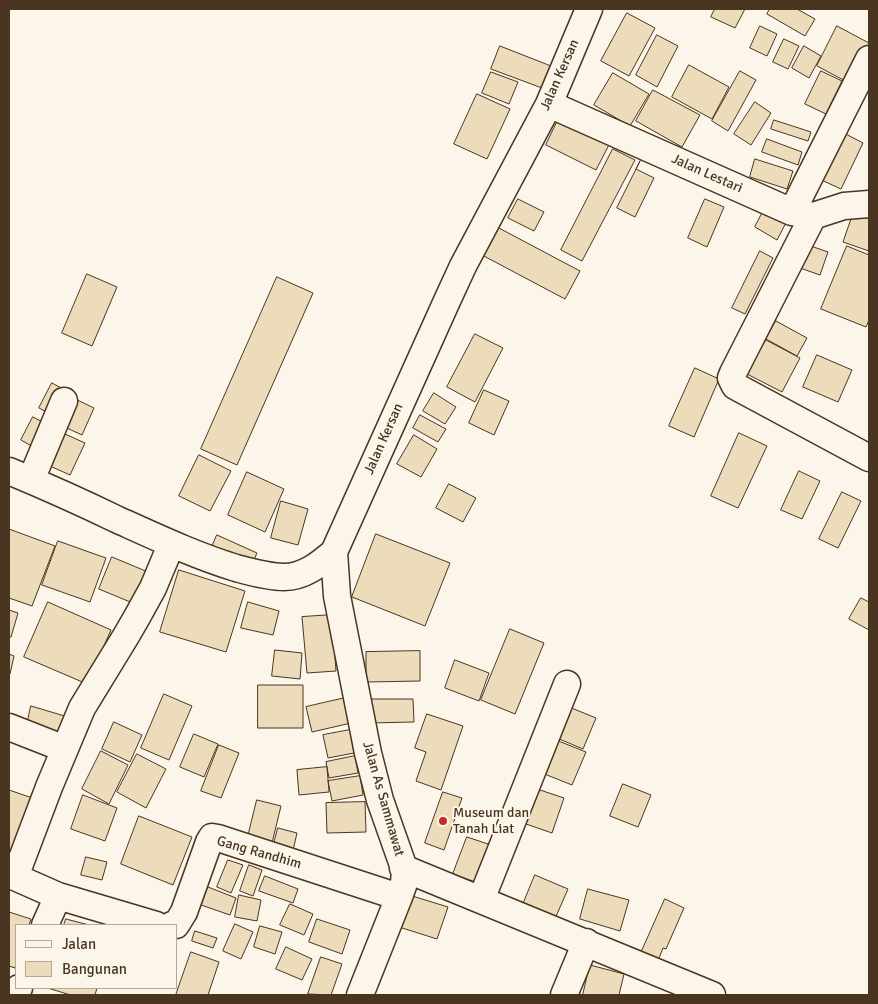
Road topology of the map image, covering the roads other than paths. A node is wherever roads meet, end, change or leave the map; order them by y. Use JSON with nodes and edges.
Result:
{"nodes":[{"id":1,"x":589,"y":9,"type":"edge"},
{"id":2,"x":869,"y":59,"type":"edge"},
{"id":3,"x":549,"y":104,"type":"junction"},
{"id":4,"x":869,"y":204,"type":"edge"},
{"id":5,"x":802,"y":214,"type":"junction"},
{"id":6,"x":64,"y":401,"type":"dead end"},
{"id":7,"x":869,"y":458,"type":"edge"},
{"id":8,"x":20,"y":476,"type":"edge"},
{"id":9,"x":171,"y":545,"type":"junction"},
{"id":10,"x":334,"y":552,"type":"junction"},
{"id":11,"x":301,"y":574,"type":"junction"},
{"id":12,"x":337,"y":596,"type":"junction"},
{"id":13,"x":566,"y":684,"type":"dead end"},
{"id":14,"x":9,"y":727,"type":"edge"},
{"id":15,"x":65,"y":749,"type":"junction"},
{"id":16,"x":403,"y":868,"type":"junction"},
{"id":17,"x":12,"y":876,"type":"edge"},
{"id":18,"x":58,"y":896,"type":"junction"},
{"id":19,"x":399,"y":897,"type":"junction"},
{"id":20,"x":482,"y":900,"type":"junction"},
{"id":21,"x":45,"y":924,"type":"edge"},
{"id":22,"x":153,"y":924,"type":"edge"},
{"id":23,"x":177,"y":924,"type":"edge"},
{"id":24,"x":586,"y":942,"type":"junction"},
{"id":25,"x":360,"y":995,"type":"edge"},
{"id":26,"x":564,"y":995,"type":"edge"},
{"id":27,"x":712,"y":995,"type":"edge"}],
"edges":[{"from":1,"to":3,"type":"street","name":"Jalan Kersan"},
{"from":2,"to":5,"type":"street"},
{"from":3,"to":5,"type":"street","name":"Jalan Lestari"},
{"from":3,"to":10,"type":"street","name":"Jalan Kersan"},
{"from":4,"to":5,"type":"street"},
{"from":5,"to":7,"type":"street"},
{"from":6,"to":8,"type":"street"},
{"from":8,"to":9,"type":"street","name":"Jalan Kersan"},
{"from":9,"to":11,"type":"street","name":"Jalan Kersan"},
{"from":9,"to":15,"type":"street"},
{"from":10,"to":11,"type":"street","name":"Jalan Kersan"},
{"from":10,"to":12,"type":"street","name":"Jalan As Sammawat"},
{"from":11,"to":12,"type":"street"},
{"from":12,"to":16,"type":"street","name":"Jalan As Sammawat"},
{"from":13,"to":20,"type":"street"},
{"from":14,"to":15,"type":"street"},
{"from":15,"to":17,"type":"street"},
{"from":16,"to":19,"type":"street","name":"Jalan As Sammawat"},
{"from":16,"to":20,"type":"street"},
{"from":17,"to":18,"type":"street"},
{"from":18,"to":21,"type":"street"},
{"from":18,"to":22,"type":"street"},
{"from":19,"to":23,"type":"street","name":"Gang Randhim"},
{"from":19,"to":25,"type":"street","name":"Jalan As Sammawat"},
{"from":20,"to":24,"type":"street"},
{"from":24,"to":26,"type":"street"},
{"from":24,"to":27,"type":"street"}]}
